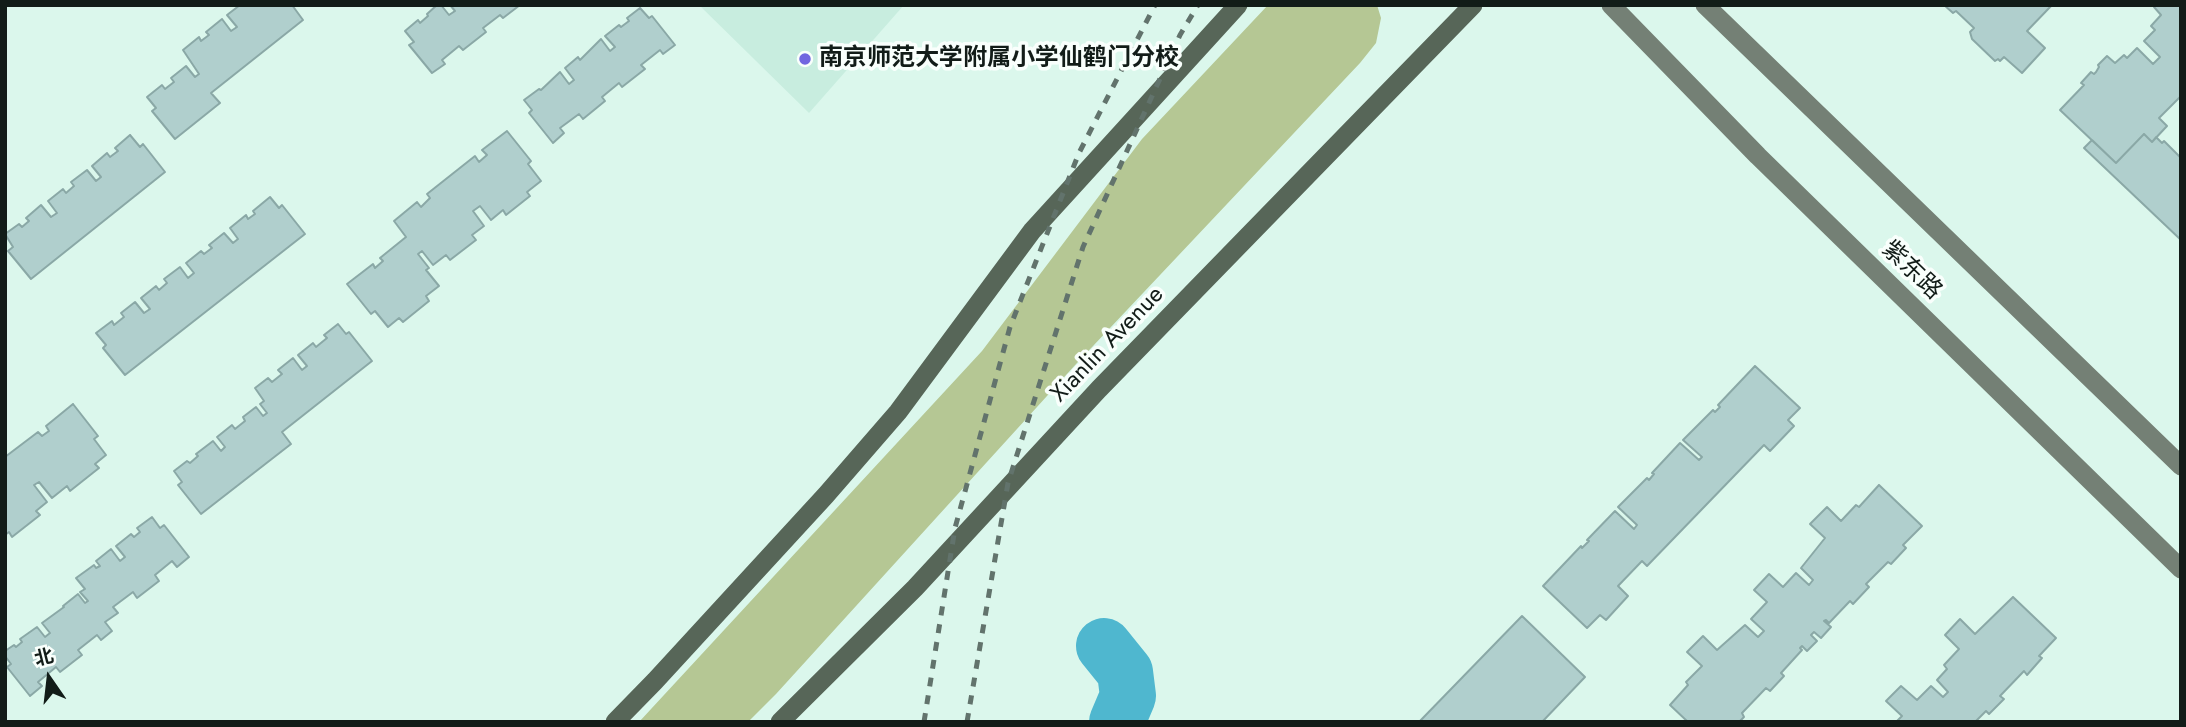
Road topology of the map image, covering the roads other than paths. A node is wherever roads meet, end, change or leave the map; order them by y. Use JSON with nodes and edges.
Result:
{"nodes":[{"id":1,"x":1238,"y":5,"type":"edge"},
{"id":2,"x":1473,"y":5,"type":"edge"},
{"id":3,"x":1611,"y":5,"type":"edge"},
{"id":4,"x":1705,"y":5,"type":"edge"},
{"id":5,"x":2181,"y":466,"type":"edge"},
{"id":6,"x":2181,"y":569,"type":"edge"},
{"id":7,"x":615,"y":722,"type":"edge"},
{"id":8,"x":780,"y":722,"type":"edge"}],
"edges":[{"from":1,"to":7,"type":"main road"},
{"from":2,"to":8,"type":"main road","name":"Xianlin Avenue"},
{"from":3,"to":6,"type":"main road","name":"紫东路"},
{"from":4,"to":5,"type":"main road","name":"紫东路"}]}
